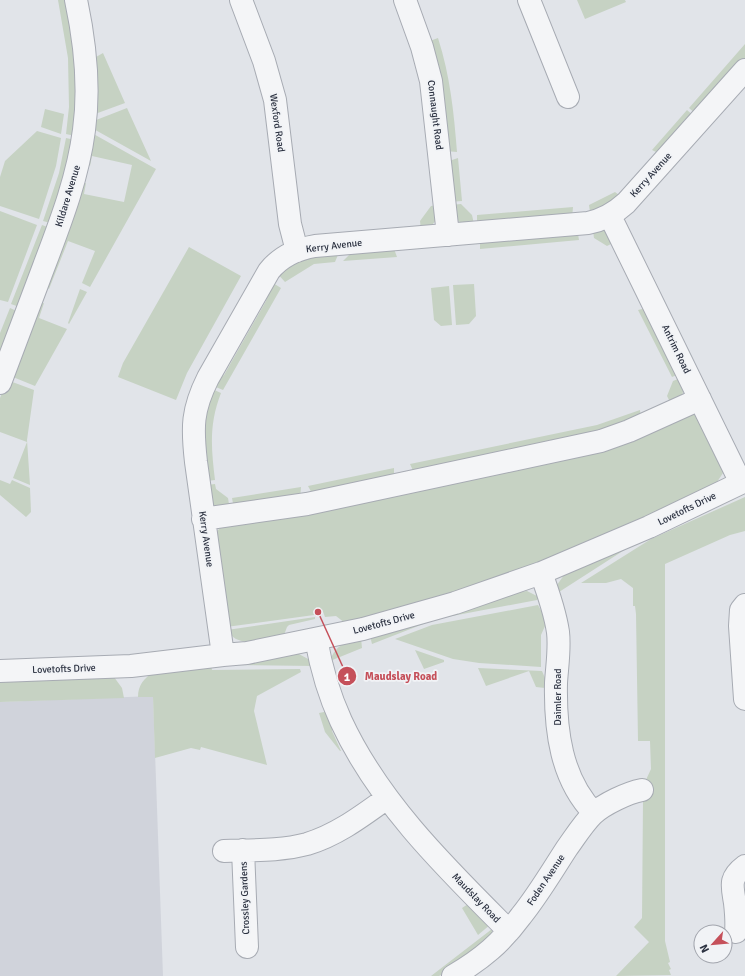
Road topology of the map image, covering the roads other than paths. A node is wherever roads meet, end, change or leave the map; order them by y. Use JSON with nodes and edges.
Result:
{"nodes":[{"id":1,"x":76,"y":0,"type":"edge"},
{"id":2,"x":241,"y":0,"type":"edge"},
{"id":3,"x":405,"y":0,"type":"edge"},
{"id":4,"x":529,"y":0,"type":"edge"},
{"id":5,"x":745,"y":70,"type":"edge"},
{"id":6,"x":568,"y":97,"type":"dead end"},
{"id":7,"x":610,"y":216,"type":"junction"},
{"id":8,"x":448,"y":234,"type":"junction"},
{"id":9,"x":297,"y":251,"type":"junction"},
{"id":10,"x":0,"y":383,"type":"edge"},
{"id":11,"x":700,"y":399,"type":"junction"},
{"id":12,"x":743,"y":482,"type":"edge"},
{"id":13,"x":203,"y":519,"type":"junction"},
{"id":14,"x":542,"y":573,"type":"junction"},
{"id":15,"x":745,"y":605,"type":"edge"},
{"id":16,"x":316,"y":639,"type":"junction"},
{"id":17,"x":222,"y":655,"type":"junction"},
{"id":18,"x":0,"y":671,"type":"edge"},
{"id":19,"x":745,"y":699,"type":"edge"},
{"id":20,"x":642,"y":790,"type":"dead end"},
{"id":21,"x":387,"y":798,"type":"junction"},
{"id":22,"x":594,"y":813,"type":"junction"},
{"id":23,"x":745,"y":866,"type":"edge"},
{"id":24,"x":509,"y":932,"type":"junction"},
{"id":25,"x":736,"y":932,"type":"dead end"},
{"id":26,"x":247,"y":947,"type":"dead end"},
{"id":27,"x":453,"y":976,"type":"edge"}],
"edges":[{"from":1,"to":10,"type":"street","name":"Kildare Avenue"},
{"from":2,"to":9,"type":"street","name":"Wexford Road"},
{"from":3,"to":8,"type":"street","name":"Connaught Road"},
{"from":4,"to":6,"type":"street"},
{"from":5,"to":7,"type":"street","name":"Kerry Avenue"},
{"from":7,"to":8,"type":"street","name":"Kerry Avenue"},
{"from":7,"to":11,"type":"street","name":"Antrim Road"},
{"from":8,"to":9,"type":"street","name":"Kerry Avenue"},
{"from":9,"to":13,"type":"street","name":"Kerry Avenue"},
{"from":11,"to":12,"type":"street","name":"Antrim Road"},
{"from":11,"to":13,"type":"street"},
{"from":12,"to":14,"type":"street","name":"Lovetofts Drive"},
{"from":13,"to":17,"type":"street","name":"Kerry Avenue"},
{"from":14,"to":16,"type":"street","name":"Lovetofts Drive"},
{"from":14,"to":22,"type":"street","name":"Daimler Road"},
{"from":15,"to":19,"type":"street"},
{"from":16,"to":17,"type":"street","name":"Lovetofts Drive"},
{"from":16,"to":21,"type":"street","name":"Maudslay Road"},
{"from":17,"to":18,"type":"street","name":"Lovetofts Drive"},
{"from":20,"to":22,"type":"street","name":"Foden Avenue"},
{"from":21,"to":24,"type":"street","name":"Maudslay Road"},
{"from":21,"to":26,"type":"street","name":"Crossley Gardens"},
{"from":22,"to":24,"type":"street","name":"Foden Avenue"},
{"from":23,"to":25,"type":"street"},
{"from":24,"to":27,"type":"street","name":"Foden Avenue"}]}
